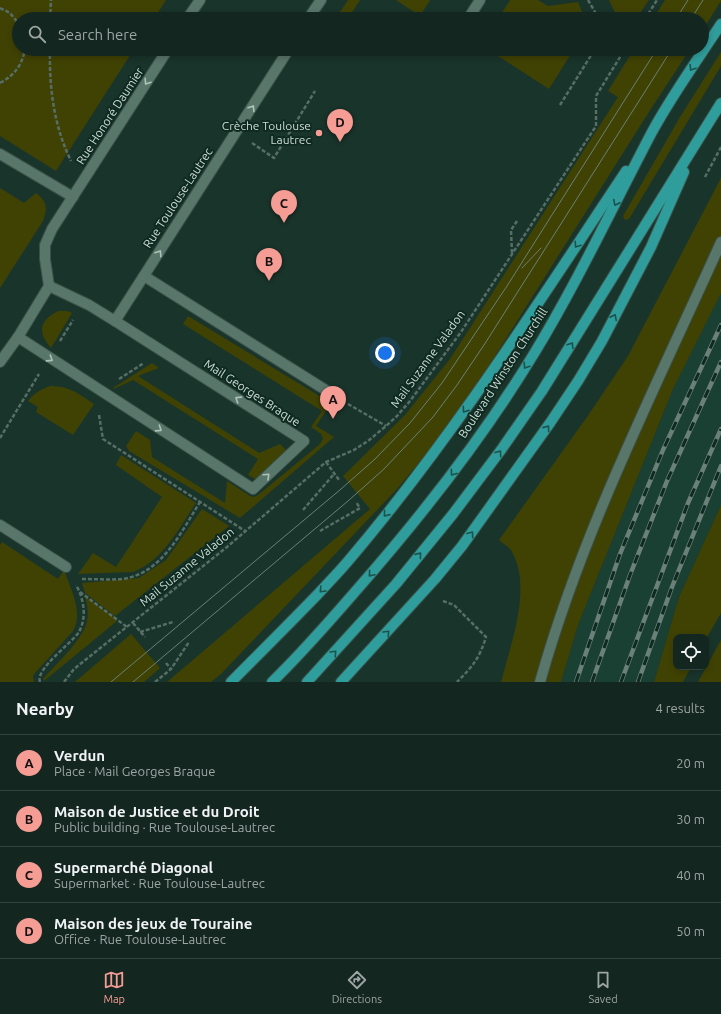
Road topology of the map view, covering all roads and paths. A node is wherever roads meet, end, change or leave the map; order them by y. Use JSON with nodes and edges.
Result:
{"nodes":[{"id":1,"x":51,"y":0,"type":"edge"},
{"id":2,"x":200,"y":0,"type":"edge"},
{"id":3,"x":321,"y":0,"type":"edge"},
{"id":4,"x":480,"y":0,"type":"edge"},
{"id":5,"x":588,"y":0,"type":"edge"},
{"id":6,"x":657,"y":0,"type":"edge"},
{"id":7,"x":0,"y":8,"type":"edge"},
{"id":8,"x":50,"y":12,"type":"edge"},
{"id":9,"x":192,"y":12,"type":"edge"},
{"id":10,"x":313,"y":12,"type":"edge"},
{"id":11,"x":472,"y":12,"type":"edge"},
{"id":12,"x":595,"y":12,"type":"edge"},
{"id":13,"x":649,"y":12,"type":"edge"},
{"id":14,"x":12,"y":16,"type":"edge"},
{"id":15,"x":721,"y":24,"type":"edge"},
{"id":16,"x":709,"y":43,"type":"edge"},
{"id":17,"x":24,"y":56,"type":"edge"},
{"id":18,"x":50,"y":56,"type":"edge"},
{"id":19,"x":164,"y":56,"type":"edge"},
{"id":20,"x":285,"y":56,"type":"edge"},
{"id":21,"x":591,"y":56,"type":"edge"},
{"id":22,"x":621,"y":56,"type":"edge"},
{"id":23,"x":701,"y":56,"type":"edge"},
{"id":24,"x":0,"y":83,"type":"edge"},
{"id":25,"x":315,"y":91,"type":"dead end"},
{"id":26,"x":721,"y":103,"type":"edge"},
{"id":27,"x":560,"y":105,"type":"dead end"},
{"id":28,"x":653,"y":131,"type":"junction"},
{"id":29,"x":701,"y":135,"type":"junction"},
{"id":30,"x":248,"y":141,"type":"dead end"},
{"id":31,"x":0,"y":154,"type":"edge"},
{"id":32,"x":75,"y":168,"type":"dead end"},
{"id":33,"x":73,"y":197,"type":"junction"},
{"id":34,"x":517,"y":221,"type":"dead end"},
{"id":35,"x":721,"y":242,"type":"edge"},
{"id":36,"x":512,"y":253,"type":"junction"},
{"id":37,"x":144,"y":276,"type":"junction"},
{"id":38,"x":49,"y":286,"type":"junction"},
{"id":39,"x":75,"y":318,"type":"dead end"},
{"id":40,"x":115,"y":321,"type":"junction"},
{"id":41,"x":18,"y":337,"type":"junction"},
{"id":42,"x":59,"y":342,"type":"dead end"},
{"id":43,"x":147,"y":360,"type":"dead end"},
{"id":44,"x":0,"y":362,"type":"edge"},
{"id":45,"x":41,"y":372,"type":"dead end"},
{"id":46,"x":117,"y":380,"type":"dead end"},
{"id":47,"x":332,"y":394,"type":"joint"},
{"id":48,"x":99,"y":411,"type":"dead end"},
{"id":49,"x":386,"y":426,"type":"junction"},
{"id":50,"x":0,"y":438,"type":"edge"},
{"id":51,"x":326,"y":462,"type":"junction"},
{"id":52,"x":334,"y":474,"type":"junction"},
{"id":53,"x":339,"y":480,"type":"dead end"},
{"id":54,"x":200,"y":502,"type":"junction"},
{"id":55,"x":356,"y":502,"type":"dead end"},
{"id":56,"x":303,"y":510,"type":"dead end"},
{"id":57,"x":0,"y":525,"type":"edge"},
{"id":58,"x":245,"y":531,"type":"junction"},
{"id":59,"x":320,"y":531,"type":"dead end"},
{"id":60,"x":66,"y":567,"type":"joint"},
{"id":61,"x":73,"y":579,"type":"junction"},
{"id":62,"x":79,"y":592,"type":"junction"},
{"id":63,"x":437,"y":599,"type":"dead end"},
{"id":64,"x":173,"y":622,"type":"dead end"},
{"id":65,"x":133,"y":623,"type":"junction"},
{"id":66,"x":128,"y":627,"type":"junction"},
{"id":67,"x":140,"y":632,"type":"junction"},
{"id":68,"x":145,"y":637,"type":"dead end"},
{"id":69,"x":189,"y":642,"type":"dead end"},
{"id":70,"x":166,"y":663,"type":"dead end"},
{"id":71,"x":171,"y":669,"type":"junction"},
{"id":72,"x":40,"y":682,"type":"edge"},
{"id":73,"x":64,"y":682,"type":"edge"},
{"id":74,"x":156,"y":682,"type":"edge"},
{"id":75,"x":231,"y":682,"type":"edge"},
{"id":76,"x":272,"y":682,"type":"edge"},
{"id":77,"x":307,"y":682,"type":"edge"},
{"id":78,"x":341,"y":682,"type":"edge"},
{"id":79,"x":457,"y":682,"type":"edge"},
{"id":80,"x":540,"y":682,"type":"edge"}],
"edges":[{"from":1,"to":8,"type":"path"},
{"from":2,"to":9,"type":"street"},
{"from":3,"to":10,"type":"street"},
{"from":4,"to":11,"type":"street"},
{"from":5,"to":12,"type":"path"},
{"from":6,"to":13,"type":"path"},
{"from":7,"to":14,"type":"path"},
{"from":15,"to":16,"type":"main road","name":"Boulevard Winston Churchill","one_way":true},
{"from":17,"to":24,"type":"path"},
{"from":18,"to":32,"type":"path"},
{"from":19,"to":33,"type":"street","name":"Rue Honoré Daumier","one_way":true},
{"from":37,"to":20,"type":"street","name":"Rue Toulouse-Lautrec","one_way":true},
{"from":21,"to":27,"type":"path"},
{"from":22,"to":36,"type":"path","name":"Mail Suzanne Valadon"},
{"from":23,"to":28,"type":"main road","name":"Boulevard Winston Churchill","one_way":true},
{"from":25,"to":30,"type":"path"},
{"from":26,"to":29,"type":"main road"},
{"from":28,"to":75,"type":"main road","one_way":true},
{"from":28,"to":76,"type":"main road","name":"Boulevard Winston Churchill","one_way":true},
{"from":77,"to":29,"type":"main road","one_way":true},
{"from":78,"to":29,"type":"main road","one_way":true},
{"from":31,"to":33,"type":"street"},
{"from":33,"to":38,"type":"street","name":"Rue Honoré Daumier"},
{"from":34,"to":36,"type":"path"},
{"from":35,"to":80,"type":"street"},
{"from":36,"to":49,"type":"path","name":"Mail Suzanne Valadon"},
{"from":37,"to":40,"type":"street","name":"Rue Toulouse-Lautrec"},
{"from":37,"to":47,"type":"street"},
{"from":38,"to":40,"type":"street","name":"Mail Georges Braque"},
{"from":38,"to":41,"type":"street"},
{"from":39,"to":42,"type":"path"},
{"from":41,"to":40,"type":"street","name":"Mail Georges Braque","one_way":true},
{"from":41,"to":44,"type":"street"},
{"from":43,"to":46,"type":"path"},
{"from":45,"to":50,"type":"path"},
{"from":47,"to":49,"type":"path"},
{"from":48,"to":54,"type":"path"},
{"from":49,"to":51,"type":"path","name":"Mail Suzanne Valadon"},
{"from":51,"to":52,"type":"path"},
{"from":51,"to":58,"type":"path","name":"Mail Suzanne Valadon"},
{"from":52,"to":53,"type":"path"},
{"from":52,"to":56,"type":"path"},
{"from":54,"to":58,"type":"path"},
{"from":54,"to":61,"type":"path"},
{"from":55,"to":59,"type":"path"},
{"from":57,"to":60,"type":"street"},
{"from":58,"to":65,"type":"path","name":"Mail Suzanne Valadon"},
{"from":60,"to":61,"type":"path"},
{"from":61,"to":62,"type":"path"},
{"from":62,"to":66,"type":"path"},
{"from":62,"to":72,"type":"path"},
{"from":63,"to":79,"type":"path"},
{"from":64,"to":67,"type":"path"},
{"from":65,"to":66,"type":"path","name":"Mail Suzanne Valadon"},
{"from":65,"to":67,"type":"path"},
{"from":66,"to":73,"type":"path","name":"Mail Suzanne Valadon"},
{"from":67,"to":68,"type":"path"},
{"from":69,"to":71,"type":"path"},
{"from":70,"to":71,"type":"path"},
{"from":71,"to":74,"type":"path"}]}
